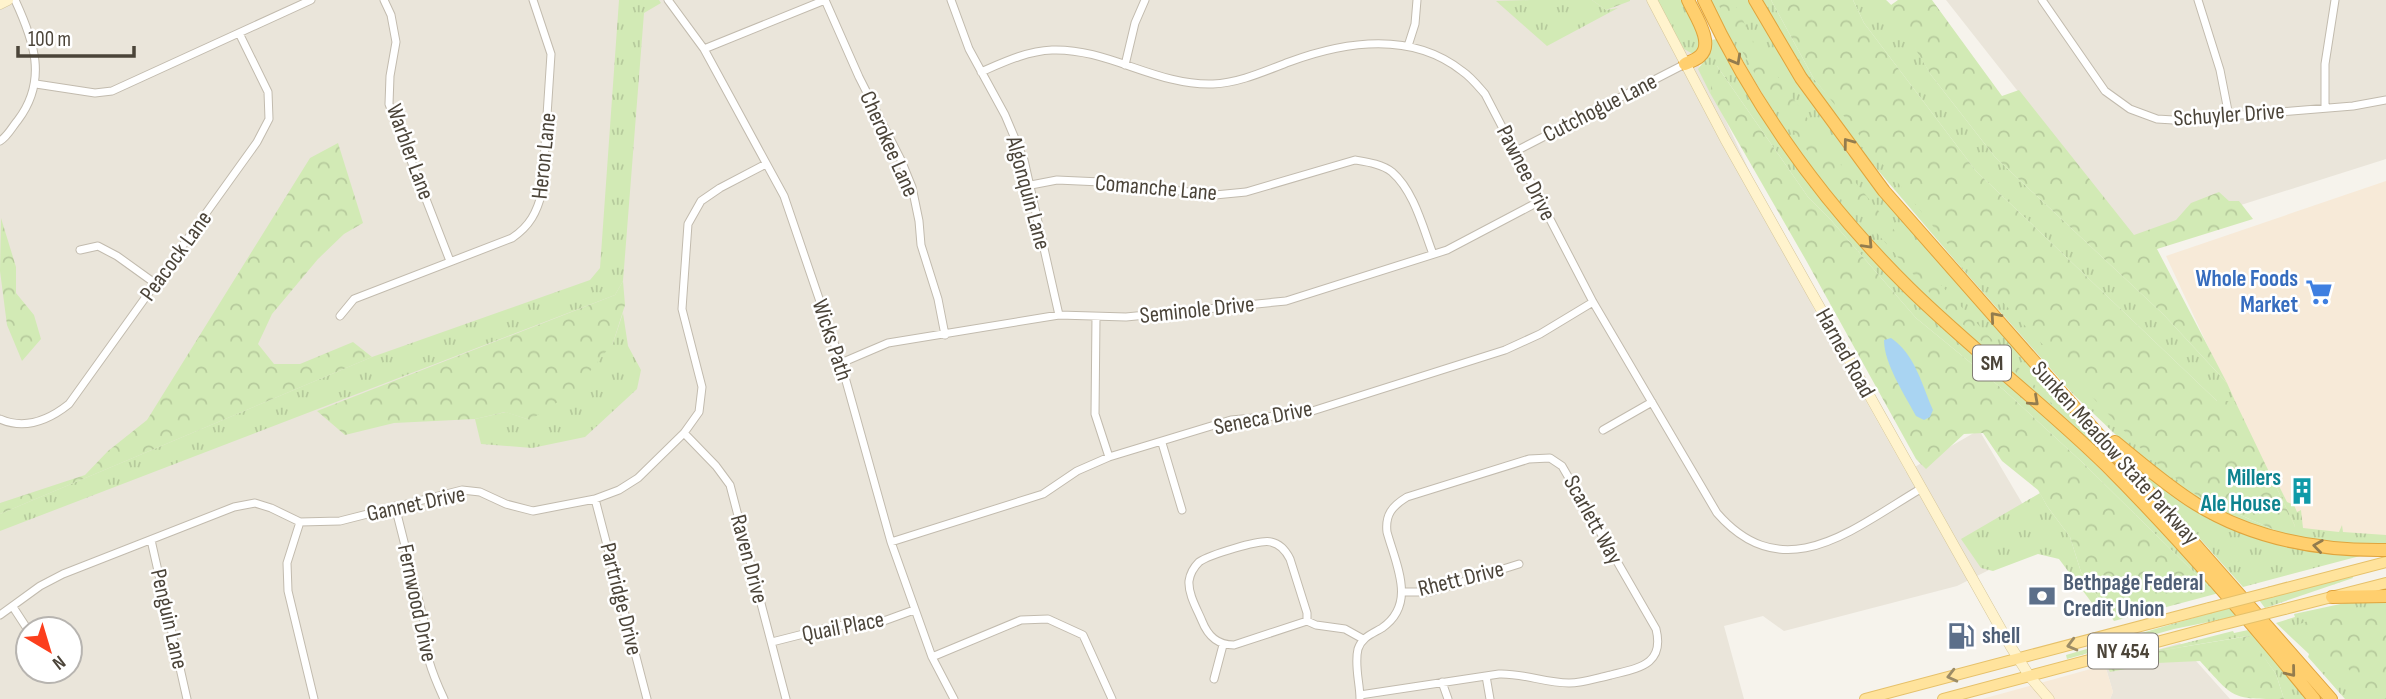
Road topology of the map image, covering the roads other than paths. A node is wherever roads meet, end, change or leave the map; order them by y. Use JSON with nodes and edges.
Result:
{"nodes":[{"id":1,"x":8,"y":0,"type":"edge"},
{"id":2,"x":15,"y":0,"type":"edge"},
{"id":3,"x":311,"y":0,"type":"edge"},
{"id":4,"x":384,"y":0,"type":"edge"},
{"id":5,"x":533,"y":0,"type":"edge"},
{"id":6,"x":668,"y":0,"type":"edge"},
{"id":7,"x":825,"y":0,"type":"edge"},
{"id":8,"x":951,"y":0,"type":"edge"},
{"id":9,"x":1145,"y":0,"type":"edge"},
{"id":10,"x":1417,"y":0,"type":"edge"},
{"id":11,"x":1652,"y":0,"type":"edge"},
{"id":12,"x":1688,"y":0,"type":"edge"},
{"id":13,"x":1704,"y":0,"type":"edge"},
{"id":14,"x":1755,"y":0,"type":"edge"},
{"id":15,"x":2042,"y":0,"type":"edge"},
{"id":16,"x":2198,"y":0,"type":"edge"},
{"id":17,"x":2335,"y":0,"type":"edge"},
{"id":18,"x":0,"y":4,"type":"edge"},
{"id":19,"x":239,"y":33,"type":"junction"},
{"id":20,"x":1408,"y":46,"type":"junction"},
{"id":21,"x":705,"y":48,"type":"junction"},
{"id":22,"x":1685,"y":64,"type":"junction"},
{"id":23,"x":1125,"y":65,"type":"junction"},
{"id":24,"x":981,"y":72,"type":"junction"},
{"id":25,"x":36,"y":84,"type":"junction"},
{"id":26,"x":2386,"y":100,"type":"edge"},
{"id":27,"x":2325,"y":107,"type":"junction"},
{"id":28,"x":2229,"y":116,"type":"junction"},
{"id":29,"x":0,"y":141,"type":"edge"},
{"id":30,"x":1516,"y":151,"type":"junction"},
{"id":31,"x":766,"y":164,"type":"junction"},
{"id":32,"x":1031,"y":185,"type":"junction"},
{"id":33,"x":1540,"y":201,"type":"junction"},
{"id":34,"x":80,"y":250,"type":"dead end"},
{"id":35,"x":1433,"y":254,"type":"junction"},
{"id":36,"x":450,"y":261,"type":"junction"},
{"id":37,"x":156,"y":284,"type":"junction"},
{"id":38,"x":1593,"y":302,"type":"junction"},
{"id":39,"x":1059,"y":315,"type":"junction"},
{"id":40,"x":340,"y":316,"type":"dead end"},
{"id":41,"x":1096,"y":317,"type":"junction"},
{"id":42,"x":945,"y":335,"type":"junction"},
{"id":43,"x":841,"y":363,"type":"junction"},
{"id":44,"x":1652,"y":402,"type":"junction"},
{"id":45,"x":0,"y":419,"type":"edge"},
{"id":46,"x":2087,"y":420,"type":"junction"},
{"id":47,"x":1603,"y":430,"type":"dead end"},
{"id":48,"x":684,"y":433,"type":"junction"},
{"id":49,"x":1162,"y":443,"type":"junction"},
{"id":50,"x":1109,"y":457,"type":"junction"},
{"id":51,"x":1922,"y":488,"type":"junction"},
{"id":52,"x":595,"y":499,"type":"junction"},
{"id":53,"x":395,"y":506,"type":"junction"},
{"id":54,"x":1182,"y":510,"type":"dead end"},
{"id":55,"x":300,"y":522,"type":"junction"},
{"id":56,"x":150,"y":540,"type":"junction"},
{"id":57,"x":891,"y":542,"type":"junction"},
{"id":58,"x":2386,"y":550,"type":"edge"},
{"id":59,"x":2386,"y":562,"type":"edge"},
{"id":60,"x":1519,"y":564,"type":"dead end"},
{"id":61,"x":2386,"y":583,"type":"edge"},
{"id":62,"x":1403,"y":592,"type":"junction"},
{"id":63,"x":2386,"y":596,"type":"edge"},
{"id":64,"x":2332,"y":597,"type":"junction"},
{"id":65,"x":13,"y":607,"type":"junction"},
{"id":66,"x":914,"y":610,"type":"junction"},
{"id":67,"x":0,"y":615,"type":"edge"},
{"id":68,"x":18,"y":615,"type":"edge"},
{"id":69,"x":1307,"y":621,"type":"junction"},
{"id":70,"x":1363,"y":639,"type":"junction"},
{"id":71,"x":772,"y":642,"type":"junction"},
{"id":72,"x":1223,"y":645,"type":"junction"},
{"id":73,"x":932,"y":657,"type":"junction"},
{"id":74,"x":2018,"y":659,"type":"junction"},
{"id":75,"x":1486,"y":676,"type":"junction"},
{"id":76,"x":2030,"y":677,"type":"junction"},
{"id":77,"x":1214,"y":679,"type":"dead end"},
{"id":78,"x":1443,"y":682,"type":"junction"},
{"id":79,"x":1360,"y":697,"type":"edge"},
{"id":80,"x":187,"y":699,"type":"edge"},
{"id":81,"x":314,"y":699,"type":"edge"},
{"id":82,"x":444,"y":699,"type":"edge"},
{"id":83,"x":647,"y":699,"type":"edge"},
{"id":84,"x":786,"y":699,"type":"edge"},
{"id":85,"x":954,"y":699,"type":"edge"},
{"id":86,"x":1112,"y":699,"type":"edge"},
{"id":87,"x":1448,"y":699,"type":"edge"},
{"id":88,"x":1490,"y":699,"type":"edge"},
{"id":89,"x":1865,"y":699,"type":"edge"},
{"id":90,"x":1943,"y":699,"type":"edge"},
{"id":91,"x":2049,"y":699,"type":"edge"},
{"id":92,"x":2314,"y":699,"type":"edge"},
{"id":93,"x":2331,"y":699,"type":"edge"}],
"edges":[{"from":1,"to":18,"type":"main road"},
{"from":2,"to":25,"type":"street"},
{"from":3,"to":19,"type":"street"},
{"from":4,"to":36,"type":"street","name":"Warbler Lane"},
{"from":5,"to":36,"type":"street","name":"Heron Lane"},
{"from":6,"to":21,"type":"street","name":"Wicks Path"},
{"from":7,"to":21,"type":"street"},
{"from":7,"to":42,"type":"street","name":"Cherokee Lane"},
{"from":8,"to":24,"type":"street","name":"Algonquin Lane"},
{"from":9,"to":23,"type":"street"},
{"from":10,"to":20,"type":"street"},
{"from":11,"to":22,"type":"main road","name":"Harned Road"},
{"from":12,"to":22,"type":"highway"},
{"from":13,"to":92,"type":"highway","name":"Sunken Meadow State Parkway","number":"SM","one_way":true},
{"from":46,"to":14,"type":"highway","name":"Sunken Meadow State Parkway","number":"SM","one_way":true},
{"from":15,"to":28,"type":"street","name":"Schuyler Drive"},
{"from":16,"to":28,"type":"street"},
{"from":17,"to":27,"type":"street"},
{"from":19,"to":25,"type":"street"},
{"from":19,"to":37,"type":"street","name":"Peacock Lane"},
{"from":20,"to":23,"type":"street","name":"Pawnee Drive"},
{"from":20,"to":30,"type":"street","name":"Pawnee Drive"},
{"from":21,"to":31,"type":"street","name":"Wicks Path"},
{"from":22,"to":30,"type":"street","name":"Cutchogue Lane"},
{"from":22,"to":51,"type":"main road","name":"Harned Road"},
{"from":23,"to":24,"type":"street","name":"Pawnee Drive"},
{"from":24,"to":32,"type":"street","name":"Algonquin Lane"},
{"from":25,"to":29,"type":"street"},
{"from":26,"to":27,"type":"street","name":"Schuyler Drive"},
{"from":27,"to":28,"type":"street","name":"Schuyler Drive"},
{"from":30,"to":33,"type":"street","name":"Pawnee Drive"},
{"from":31,"to":43,"type":"street","name":"Wicks Path"},
{"from":31,"to":48,"type":"street","name":"Gannet Drive"},
{"from":32,"to":35,"type":"street","name":"Comanche Lane"},
{"from":32,"to":39,"type":"street","name":"Algonquin Lane"},
{"from":33,"to":35,"type":"street","name":"Seminole Drive"},
{"from":33,"to":38,"type":"street","name":"Pawnee Drive"},
{"from":34,"to":37,"type":"street"},
{"from":35,"to":41,"type":"street","name":"Seminole Drive"},
{"from":36,"to":40,"type":"street","name":"Heron Lane"},
{"from":37,"to":45,"type":"street","name":"Peacock Lane"},
{"from":38,"to":44,"type":"street","name":"Pawnee Drive"},
{"from":38,"to":49,"type":"street","name":"Seneca Drive"},
{"from":39,"to":41,"type":"street","name":"Seminole Drive"},
{"from":39,"to":42,"type":"street","name":"Seminole Drive"},
{"from":41,"to":50,"type":"street"},
{"from":42,"to":43,"type":"street","name":"Seminole Drive"},
{"from":43,"to":57,"type":"street","name":"Wicks Path"},
{"from":44,"to":47,"type":"street"},
{"from":44,"to":51,"type":"street","name":"Pawnee Drive"},
{"from":58,"to":46,"type":"highway","one_way":true},
{"from":46,"to":93,"type":"highway","name":"Sunken Meadow State Parkway","number":"SM"},
{"from":48,"to":52,"type":"street","name":"Gannet Drive"},
{"from":48,"to":71,"type":"street","name":"Raven Drive"},
{"from":49,"to":50,"type":"street","name":"Seneca Drive"},
{"from":49,"to":54,"type":"street"},
{"from":50,"to":57,"type":"street","name":"Seneca Drive"},
{"from":51,"to":74,"type":"main road","name":"Harned Road"},
{"from":52,"to":53,"type":"street","name":"Gannet Drive"},
{"from":52,"to":83,"type":"street","name":"Partridge Drive"},
{"from":53,"to":55,"type":"street","name":"Gannet Drive"},
{"from":53,"to":82,"type":"street","name":"Fernwood Drive"},
{"from":55,"to":56,"type":"street","name":"Gannet Drive"},
{"from":55,"to":81,"type":"street"},
{"from":56,"to":65,"type":"street","name":"Gannet Drive"},
{"from":56,"to":80,"type":"street","name":"Penguin Lane"},
{"from":57,"to":66,"type":"street","name":"Wicks Path"},
{"from":59,"to":74,"type":"main road","number":"NY 454","one_way":true,"bridge":true},
{"from":60,"to":62,"type":"street","name":"Rhett Drive"},
{"from":61,"to":64,"type":"main road","number":"NY 454"},
{"from":62,"to":70,"type":"street"},
{"from":62,"to":75,"type":"street","name":"Scarlett Way"},
{"from":63,"to":64,"type":"highway"},
{"from":64,"to":76,"type":"main road","number":"NY 454","bridge":true},
{"from":65,"to":67,"type":"street","name":"Gannet Drive"},
{"from":65,"to":68,"type":"street"},
{"from":66,"to":71,"type":"street","name":"Quail Place"},
{"from":66,"to":73,"type":"street","name":"Wicks Path"},
{"from":69,"to":70,"type":"street"},
{"from":69,"to":72,"type":"street"},
{"from":69,"to":72,"type":"street"},
{"from":70,"to":79,"type":"street","name":"Scarlett Way"},
{"from":71,"to":84,"type":"street","name":"Raven Drive"},
{"from":72,"to":77,"type":"street"},
{"from":73,"to":85,"type":"street","name":"Wicks Path"},
{"from":73,"to":86,"type":"street"},
{"from":74,"to":76,"type":"main road","name":"Harned Road"},
{"from":74,"to":89,"type":"main road","number":"NY 454","one_way":true},
{"from":75,"to":78,"type":"street","name":"Scarlett Way"},
{"from":75,"to":88,"type":"street"},
{"from":76,"to":90,"type":"main road","number":"NY 454"},
{"from":76,"to":91,"type":"main road","name":"Harned Road"},
{"from":78,"to":79,"type":"street","name":"Scarlett Way"},
{"from":78,"to":87,"type":"street"}]}
